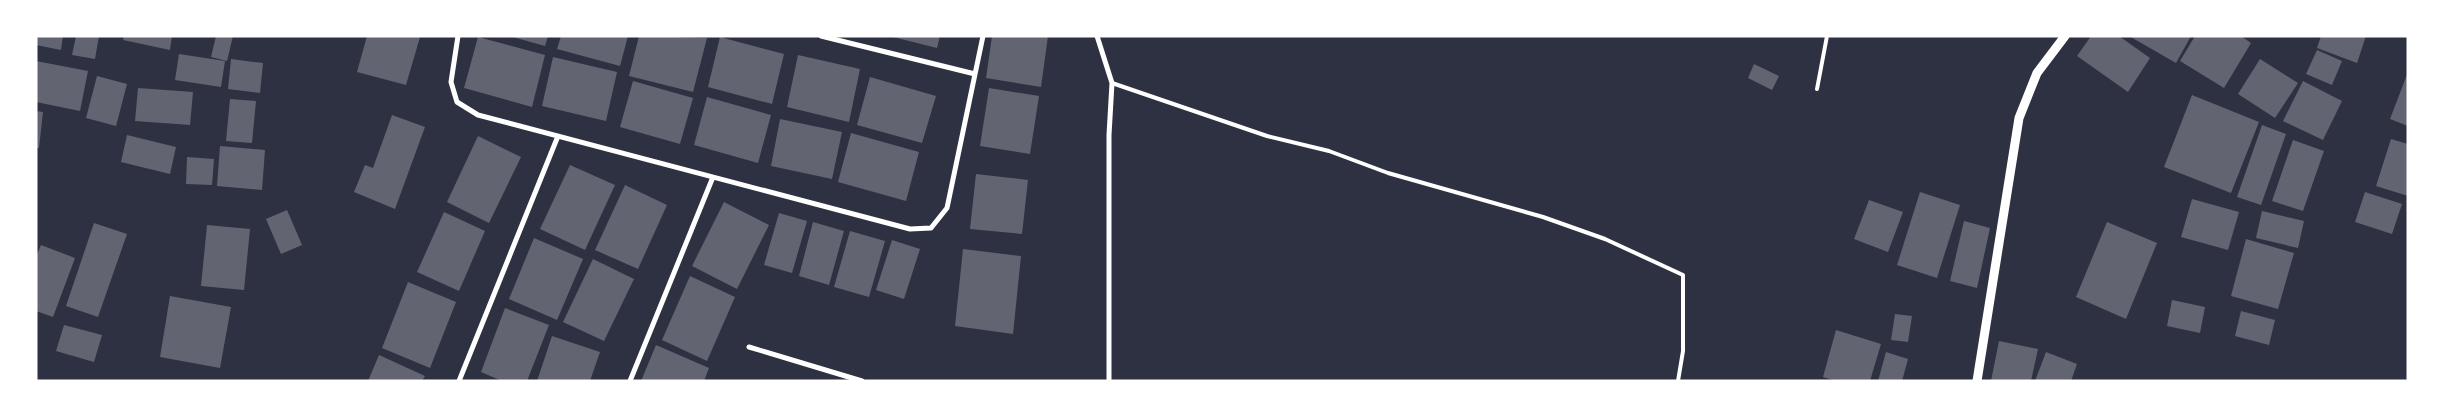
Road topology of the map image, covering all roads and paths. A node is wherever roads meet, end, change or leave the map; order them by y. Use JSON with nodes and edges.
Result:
{"nodes":[{"id":1,"x":458,"y":36,"type":"edge"},
{"id":2,"x":821,"y":36,"type":"edge"},
{"id":3,"x":983,"y":36,"type":"edge"},
{"id":4,"x":1097,"y":36,"type":"edge"},
{"id":5,"x":1827,"y":36,"type":"edge"},
{"id":6,"x":2065,"y":36,"type":"edge"},
{"id":7,"x":975,"y":74,"type":"junction"},
{"id":8,"x":1112,"y":83,"type":"junction"},
{"id":9,"x":1817,"y":89,"type":"dead end"},
{"id":10,"x":558,"y":136,"type":"junction"},
{"id":11,"x":713,"y":177,"type":"junction"},
{"id":12,"x":749,"y":347,"type":"dead end"},
{"id":13,"x":459,"y":381,"type":"edge"},
{"id":14,"x":630,"y":381,"type":"edge"},
{"id":15,"x":862,"y":381,"type":"edge"},
{"id":16,"x":1110,"y":381,"type":"edge"},
{"id":17,"x":1678,"y":381,"type":"edge"},
{"id":18,"x":1977,"y":381,"type":"edge"}],
"edges":[{"from":1,"to":10,"type":"street"},
{"from":2,"to":7,"type":"street"},
{"from":3,"to":7,"type":"street"},
{"from":4,"to":8,"type":"street"},
{"from":5,"to":9,"type":"lane"},
{"from":6,"to":18,"type":"street"},
{"from":7,"to":11,"type":"street"},
{"from":8,"to":16,"type":"street"},
{"from":8,"to":17,"type":"lane"},
{"from":10,"to":11,"type":"street"},
{"from":10,"to":13,"type":"street"},
{"from":11,"to":14,"type":"street"},
{"from":12,"to":15,"type":"street"}]}
